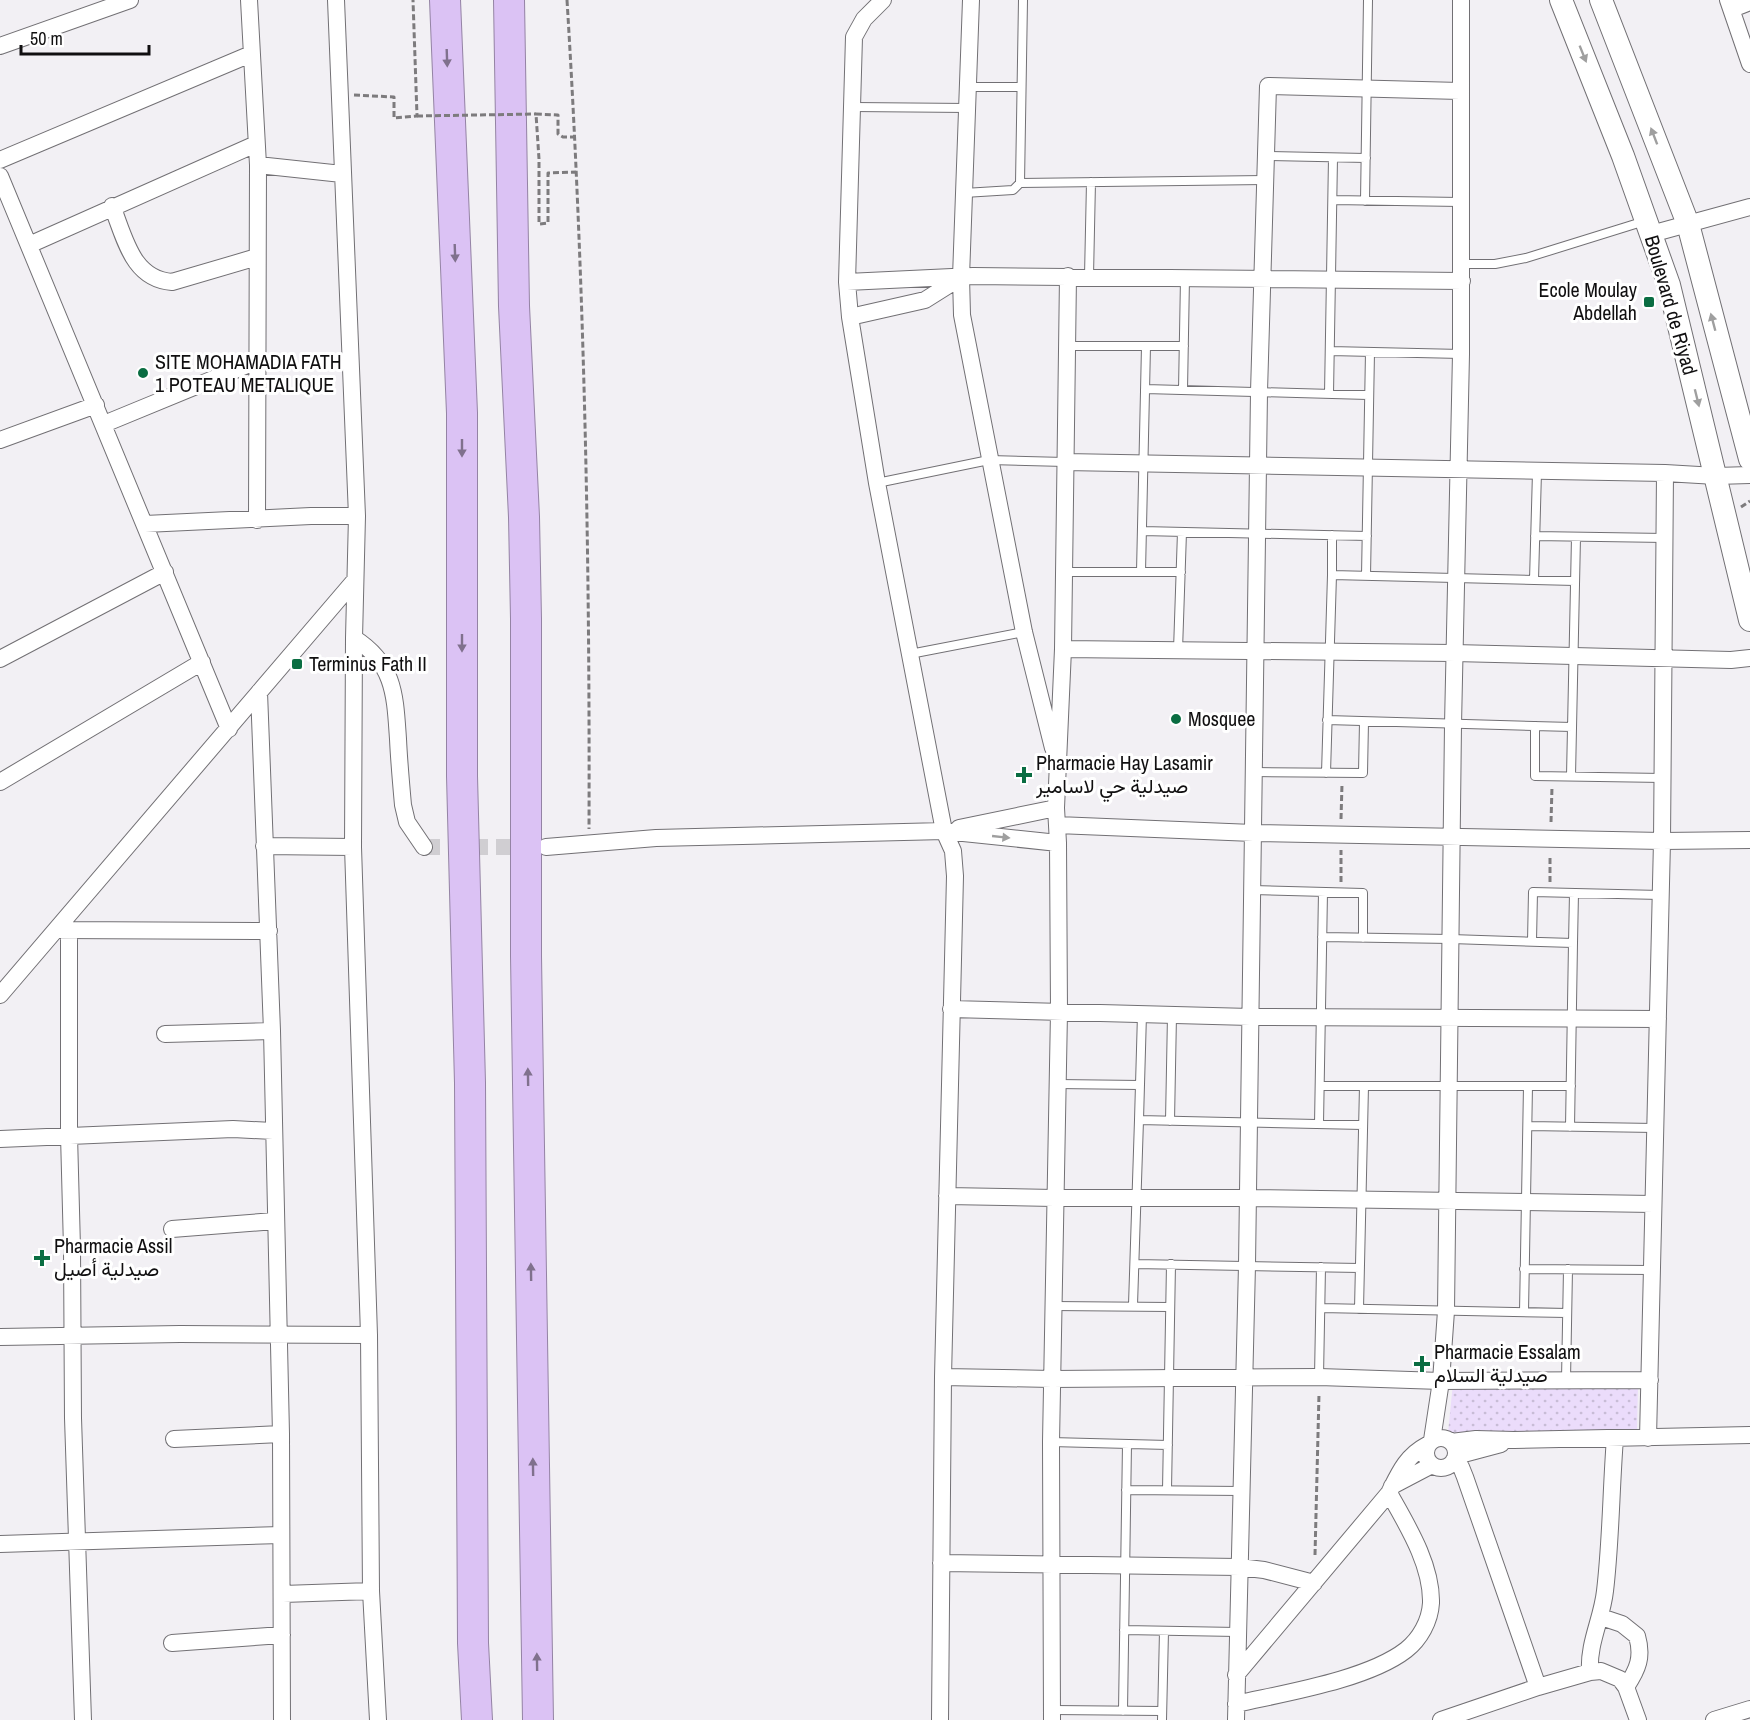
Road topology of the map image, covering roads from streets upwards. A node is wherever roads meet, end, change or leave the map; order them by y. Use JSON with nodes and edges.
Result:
{"nodes":[{"id":1,"x":130,"y":0,"type":"edge"},
{"id":2,"x":249,"y":0,"type":"edge"},
{"id":3,"x":336,"y":0,"type":"edge"},
{"id":4,"x":445,"y":0,"type":"edge"},
{"id":5,"x":509,"y":0,"type":"edge"},
{"id":6,"x":883,"y":0,"type":"edge"},
{"id":7,"x":971,"y":0,"type":"edge"},
{"id":8,"x":1461,"y":0,"type":"edge"},
{"id":9,"x":1561,"y":0,"type":"edge"},
{"id":10,"x":1601,"y":0,"type":"edge"},
{"id":11,"x":1750,"y":2,"type":"edge"},
{"id":12,"x":1730,"y":4,"type":"edge"},
{"id":13,"x":0,"y":46,"type":"edge"},
{"id":14,"x":252,"y":54,"type":"junction"},
{"id":15,"x":1750,"y":64,"type":"edge"},
{"id":16,"x":1460,"y":91,"type":"junction"},
{"id":17,"x":256,"y":144,"type":"junction"},
{"id":18,"x":0,"y":160,"type":"edge"},
{"id":19,"x":258,"y":165,"type":"junction"},
{"id":20,"x":342,"y":174,"type":"junction"},
{"id":21,"x":0,"y":176,"type":"edge"},
{"id":22,"x":112,"y":206,"type":"junction"},
{"id":23,"x":1750,"y":207,"type":"edge"},
{"id":24,"x":6,"y":209,"type":"edge"},
{"id":25,"x":1688,"y":224,"type":"junction"},
{"id":26,"x":1648,"y":228,"type":"junction"},
{"id":27,"x":29,"y":245,"type":"junction"},
{"id":28,"x":257,"y":257,"type":"junction"},
{"id":29,"x":1068,"y":276,"type":"junction"},
{"id":30,"x":961,"y":277,"type":"junction"},
{"id":31,"x":1262,"y":278,"type":"junction"},
{"id":32,"x":1462,"y":281,"type":"junction"},
{"id":33,"x":848,"y":282,"type":"junction"},
{"id":34,"x":849,"y":317,"type":"junction"},
{"id":35,"x":257,"y":361,"type":"junction"},
{"id":36,"x":96,"y":405,"type":"junction"},
{"id":37,"x":104,"y":424,"type":"junction"},
{"id":38,"x":0,"y":440,"type":"edge"},
{"id":39,"x":1750,"y":459,"type":"edge"},
{"id":40,"x":1065,"y":462,"type":"junction"},
{"id":41,"x":1258,"y":466,"type":"junction"},
{"id":42,"x":1458,"y":471,"type":"junction"},
{"id":43,"x":1665,"y":473,"type":"junction"},
{"id":44,"x":1750,"y":475,"type":"edge"},
{"id":45,"x":1716,"y":476,"type":"junction"},
{"id":46,"x":357,"y":516,"type":"junction"},
{"id":47,"x":256,"y":520,"type":"junction"},
{"id":48,"x":145,"y":524,"type":"junction"},
{"id":49,"x":165,"y":572,"type":"junction"},
{"id":50,"x":355,"y":580,"type":"junction"},
{"id":51,"x":1750,"y":620,"type":"edge"},
{"id":52,"x":354,"y":638,"type":"junction"},
{"id":53,"x":1063,"y":649,"type":"junction"},
{"id":54,"x":1256,"y":651,"type":"junction"},
{"id":55,"x":1454,"y":652,"type":"junction"},
{"id":56,"x":1665,"y":657,"type":"junction"},
{"id":57,"x":1750,"y":658,"type":"edge"},
{"id":58,"x":0,"y":659,"type":"edge"},
{"id":59,"x":202,"y":662,"type":"junction"},
{"id":60,"x":259,"y":692,"type":"junction"},
{"id":61,"x":229,"y":729,"type":"junction"},
{"id":62,"x":1057,"y":767,"type":"junction"},
{"id":63,"x":0,"y":782,"type":"edge"},
{"id":64,"x":1057,"y":817,"type":"junction"},
{"id":65,"x":944,"y":831,"type":"junction"},
{"id":66,"x":1253,"y":833,"type":"junction"},
{"id":67,"x":1452,"y":836,"type":"junction"},
{"id":68,"x":1750,"y":840,"type":"edge"},
{"id":69,"x":1662,"y":841,"type":"junction"},
{"id":70,"x":1058,"y":843,"type":"junction"},
{"id":71,"x":264,"y":846,"type":"junction"},
{"id":72,"x":353,"y":847,"type":"junction"},
{"id":73,"x":424,"y":847,"type":"dead end"},
{"id":74,"x":546,"y":847,"type":"tunnel mouth"},
{"id":75,"x":62,"y":930,"type":"junction"},
{"id":76,"x":269,"y":931,"type":"junction"},
{"id":77,"x":0,"y":995,"type":"edge"},
{"id":78,"x":951,"y":1009,"type":"junction"},
{"id":79,"x":1059,"y":1012,"type":"junction"},
{"id":80,"x":1250,"y":1017,"type":"junction"},
{"id":81,"x":1450,"y":1017,"type":"junction"},
{"id":82,"x":1658,"y":1019,"type":"junction"},
{"id":83,"x":272,"y":1031,"type":"junction"},
{"id":84,"x":165,"y":1034,"type":"dead end"},
{"id":85,"x":273,"y":1131,"type":"junction"},
{"id":86,"x":69,"y":1136,"type":"junction"},
{"id":87,"x":0,"y":1139,"type":"edge"},
{"id":88,"x":947,"y":1196,"type":"junction"},
{"id":89,"x":1054,"y":1198,"type":"junction"},
{"id":90,"x":1248,"y":1198,"type":"junction"},
{"id":91,"x":1448,"y":1201,"type":"junction"},
{"id":92,"x":1653,"y":1204,"type":"junction"},
{"id":93,"x":275,"y":1221,"type":"junction"},
{"id":94,"x":172,"y":1229,"type":"dead end"},
{"id":95,"x":74,"y":1335,"type":"junction"},
{"id":96,"x":279,"y":1335,"type":"junction"},
{"id":97,"x":369,"y":1335,"type":"junction"},
{"id":98,"x":0,"y":1337,"type":"edge"},
{"id":99,"x":943,"y":1377,"type":"junction"},
{"id":100,"x":1244,"y":1377,"type":"junction"},
{"id":101,"x":1052,"y":1378,"type":"junction"},
{"id":102,"x":1650,"y":1380,"type":"junction"},
{"id":103,"x":1442,"y":1381,"type":"junction"},
{"id":104,"x":281,"y":1434,"type":"junction"},
{"id":105,"x":1750,"y":1435,"type":"edge"},
{"id":106,"x":1615,"y":1438,"type":"junction"},
{"id":107,"x":1648,"y":1438,"type":"junction"},
{"id":108,"x":174,"y":1439,"type":"dead end"},
{"id":109,"x":1444,"y":1447,"type":"junction"},
{"id":110,"x":1390,"y":1489,"type":"junction"},
{"id":111,"x":281,"y":1535,"type":"junction"},
{"id":112,"x":76,"y":1542,"type":"junction"},
{"id":113,"x":0,"y":1544,"type":"edge"},
{"id":114,"x":941,"y":1563,"type":"junction"},
{"id":115,"x":1051,"y":1565,"type":"junction"},
{"id":116,"x":1239,"y":1567,"type":"junction"},
{"id":117,"x":1314,"y":1583,"type":"junction"},
{"id":118,"x":371,"y":1591,"type":"junction"},
{"id":119,"x":283,"y":1594,"type":"junction"},
{"id":120,"x":1601,"y":1617,"type":"junction"},
{"id":121,"x":282,"y":1635,"type":"junction"},
{"id":122,"x":172,"y":1643,"type":"dead end"},
{"id":123,"x":1590,"y":1672,"type":"junction"},
{"id":124,"x":1236,"y":1675,"type":"junction"},
{"id":125,"x":1538,"y":1687,"type":"junction"},
{"id":126,"x":1626,"y":1688,"type":"junction"},
{"id":127,"x":1750,"y":1709,"type":"edge"},
{"id":128,"x":1236,"y":1712,"type":"edge"},
{"id":129,"x":1052,"y":1715,"type":"edge"},
{"id":130,"x":83,"y":1720,"type":"edge"},
{"id":131,"x":282,"y":1720,"type":"edge"},
{"id":132,"x":378,"y":1720,"type":"edge"},
{"id":133,"x":477,"y":1720,"type":"edge"},
{"id":134,"x":538,"y":1720,"type":"edge"},
{"id":135,"x":940,"y":1720,"type":"edge"},
{"id":136,"x":1441,"y":1720,"type":"edge"},
{"id":137,"x":1638,"y":1720,"type":"edge"},
{"id":138,"x":1716,"y":1720,"type":"edge"}],
"edges":[{"from":1,"to":13,"type":"street"},
{"from":2,"to":14,"type":"street"},
{"from":3,"to":20,"type":"street"},
{"from":4,"to":133,"type":"highway","one_way":true},
{"from":134,"to":5,"type":"highway","one_way":true},
{"from":6,"to":33,"type":"street"},
{"from":7,"to":30,"type":"street"},
{"from":8,"to":16,"type":"street"},
{"from":9,"to":26,"type":"main road","name":"Boulevard de Riyad","one_way":true},
{"from":25,"to":10,"type":"main road","name":"Boulevard de Riyad","one_way":true},
{"from":11,"to":12,"type":"street"},
{"from":12,"to":15,"type":"street"},
{"from":14,"to":17,"type":"street"},
{"from":14,"to":18,"type":"street"},
{"from":16,"to":31,"type":"street"},
{"from":16,"to":32,"type":"street"},
{"from":17,"to":19,"type":"street"},
{"from":17,"to":22,"type":"street"},
{"from":19,"to":20,"type":"street"},
{"from":19,"to":28,"type":"street"},
{"from":20,"to":46,"type":"street"},
{"from":21,"to":24,"type":"street"},
{"from":22,"to":27,"type":"street"},
{"from":22,"to":28,"type":"street"},
{"from":23,"to":25,"type":"street"},
{"from":24,"to":27,"type":"street"},
{"from":25,"to":26,"type":"street"},
{"from":39,"to":25,"type":"main road","name":"Boulevard de Riyad","one_way":true},
{"from":26,"to":45,"type":"main road","name":"Boulevard de Riyad","one_way":true},
{"from":27,"to":36,"type":"street"},
{"from":28,"to":35,"type":"street"},
{"from":29,"to":30,"type":"street"},
{"from":29,"to":31,"type":"street"},
{"from":29,"to":40,"type":"street"},
{"from":30,"to":33,"type":"street"},
{"from":30,"to":34,"type":"street"},
{"from":30,"to":62,"type":"street"},
{"from":31,"to":32,"type":"street"},
{"from":31,"to":41,"type":"street"},
{"from":32,"to":42,"type":"street"},
{"from":33,"to":34,"type":"street"},
{"from":34,"to":65,"type":"street"},
{"from":35,"to":37,"type":"street"},
{"from":35,"to":47,"type":"street"},
{"from":36,"to":37,"type":"street"},
{"from":36,"to":38,"type":"street"},
{"from":37,"to":48,"type":"street"},
{"from":40,"to":41,"type":"street"},
{"from":40,"to":53,"type":"street"},
{"from":41,"to":42,"type":"street"},
{"from":41,"to":54,"type":"street"},
{"from":42,"to":43,"type":"street"},
{"from":42,"to":55,"type":"street"},
{"from":43,"to":45,"type":"street"},
{"from":43,"to":56,"type":"street"},
{"from":44,"to":45,"type":"street"},
{"from":45,"to":51,"type":"main road","name":"Boulevard de Riyad"},
{"from":46,"to":47,"type":"street"},
{"from":46,"to":50,"type":"street"},
{"from":47,"to":48,"type":"street"},
{"from":48,"to":49,"type":"street"},
{"from":49,"to":58,"type":"street"},
{"from":49,"to":59,"type":"street"},
{"from":50,"to":52,"type":"street"},
{"from":50,"to":60,"type":"street"},
{"from":52,"to":72,"type":"street"},
{"from":52,"to":73,"type":"street"},
{"from":53,"to":54,"type":"street"},
{"from":53,"to":62,"type":"street"},
{"from":54,"to":55,"type":"street"},
{"from":54,"to":66,"type":"street"},
{"from":55,"to":56,"type":"street"},
{"from":55,"to":67,"type":"street"},
{"from":56,"to":57,"type":"street"},
{"from":56,"to":69,"type":"street"},
{"from":59,"to":61,"type":"street"},
{"from":59,"to":63,"type":"street"},
{"from":60,"to":61,"type":"street"},
{"from":60,"to":71,"type":"street"},
{"from":61,"to":75,"type":"street"},
{"from":62,"to":64,"type":"street"},
{"from":64,"to":65,"type":"street"},
{"from":64,"to":66,"type":"street"},
{"from":64,"to":70,"type":"street"},
{"from":65,"to":70,"type":"street","one_way":true},
{"from":65,"to":74,"type":"street"},
{"from":65,"to":78,"type":"street"},
{"from":66,"to":67,"type":"street"},
{"from":66,"to":80,"type":"street"},
{"from":67,"to":69,"type":"street"},
{"from":67,"to":81,"type":"street"},
{"from":68,"to":69,"type":"street"},
{"from":69,"to":82,"type":"street"},
{"from":70,"to":79,"type":"street"},
{"from":71,"to":72,"type":"street"},
{"from":71,"to":76,"type":"street"},
{"from":72,"to":97,"type":"street"},
{"from":75,"to":76,"type":"street"},
{"from":75,"to":77,"type":"street"},
{"from":75,"to":86,"type":"street"},
{"from":76,"to":83,"type":"street"},
{"from":78,"to":79,"type":"street"},
{"from":78,"to":88,"type":"street"},
{"from":79,"to":80,"type":"street"},
{"from":79,"to":89,"type":"street"},
{"from":80,"to":81,"type":"street"},
{"from":80,"to":90,"type":"street"},
{"from":81,"to":82,"type":"street"},
{"from":81,"to":91,"type":"street"},
{"from":82,"to":92,"type":"street"},
{"from":83,"to":84,"type":"street"},
{"from":83,"to":85,"type":"street"},
{"from":85,"to":86,"type":"street"},
{"from":85,"to":93,"type":"street"},
{"from":86,"to":87,"type":"street"},
{"from":86,"to":95,"type":"street"},
{"from":88,"to":89,"type":"street"},
{"from":88,"to":99,"type":"street"},
{"from":89,"to":90,"type":"street"},
{"from":89,"to":101,"type":"street"},
{"from":90,"to":91,"type":"street"},
{"from":90,"to":100,"type":"street"},
{"from":91,"to":92,"type":"street"},
{"from":91,"to":103,"type":"street"},
{"from":92,"to":102,"type":"street"},
{"from":93,"to":94,"type":"street"},
{"from":93,"to":96,"type":"street"},
{"from":95,"to":96,"type":"street"},
{"from":95,"to":98,"type":"street"},
{"from":95,"to":112,"type":"street"},
{"from":96,"to":97,"type":"street"},
{"from":96,"to":104,"type":"street"},
{"from":97,"to":118,"type":"street"},
{"from":99,"to":101,"type":"street"},
{"from":99,"to":114,"type":"street"},
{"from":100,"to":101,"type":"street"},
{"from":100,"to":103,"type":"street"},
{"from":100,"to":116,"type":"street"},
{"from":101,"to":115,"type":"street"},
{"from":102,"to":103,"type":"street"},
{"from":102,"to":107,"type":"street"},
{"from":103,"to":109,"type":"street"},
{"from":104,"to":108,"type":"street"},
{"from":104,"to":111,"type":"street"},
{"from":105,"to":107,"type":"street"},
{"from":106,"to":107,"type":"street"},
{"from":106,"to":109,"type":"street"},
{"from":106,"to":120,"type":"street"},
{"from":109,"to":110,"type":"street"},
{"from":109,"to":110,"type":"street"},
{"from":109,"to":125,"type":"street"},
{"from":110,"to":117,"type":"street"},
{"from":110,"to":128,"type":"street"},
{"from":111,"to":112,"type":"street"},
{"from":111,"to":119,"type":"street"},
{"from":112,"to":113,"type":"street"},
{"from":112,"to":130,"type":"street"},
{"from":114,"to":115,"type":"street"},
{"from":114,"to":135,"type":"street"},
{"from":115,"to":116,"type":"street"},
{"from":115,"to":129,"type":"street"},
{"from":116,"to":117,"type":"street"},
{"from":116,"to":124,"type":"street"},
{"from":117,"to":124,"type":"street"},
{"from":118,"to":119,"type":"street"},
{"from":118,"to":132,"type":"street"},
{"from":119,"to":121,"type":"street"},
{"from":120,"to":123,"type":"street"},
{"from":120,"to":126,"type":"street"},
{"from":121,"to":122,"type":"street"},
{"from":121,"to":131,"type":"street"},
{"from":123,"to":125,"type":"street"},
{"from":123,"to":126,"type":"street"},
{"from":124,"to":128,"type":"street"},
{"from":125,"to":136,"type":"street"},
{"from":126,"to":137,"type":"street"},
{"from":127,"to":138,"type":"street"}]}
